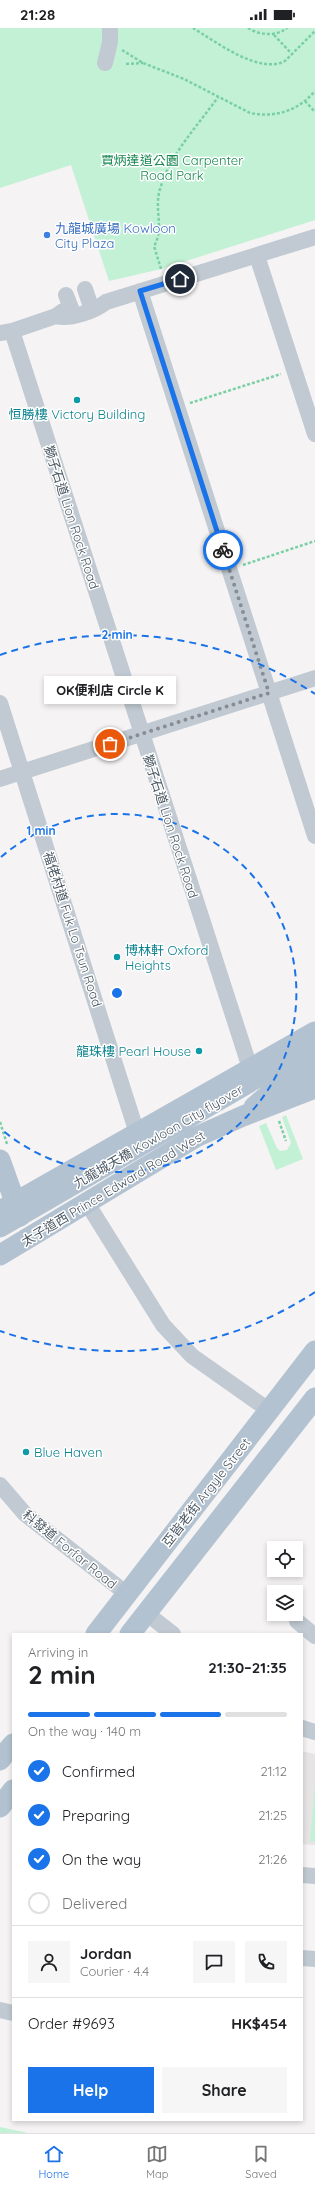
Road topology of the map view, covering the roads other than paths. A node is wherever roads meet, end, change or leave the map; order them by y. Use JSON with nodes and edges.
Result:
{"nodes":[{"id":1,"x":110,"y":35,"type":"edge"},
{"id":2,"x":105,"y":63,"type":"dead end"},
{"id":3,"x":315,"y":237,"type":"edge"},
{"id":4,"x":257,"y":256,"type":"junction"},
{"id":5,"x":140,"y":291,"type":"junction"},
{"id":6,"x":94,"y":298,"type":"junction"},
{"id":7,"x":56,"y":316,"type":"junction"},
{"id":8,"x":4,"y":334,"type":"edge"},
{"id":9,"x":315,"y":434,"type":"edge"},
{"id":10,"x":315,"y":678,"type":"edge"},
{"id":11,"x":269,"y":693,"type":"junction"},
{"id":12,"x":0,"y":703,"type":"edge"},
{"id":13,"x":142,"y":733,"type":"junction"},
{"id":14,"x":22,"y":772,"type":"junction"},
{"id":15,"x":0,"y":779,"type":"edge"},
{"id":16,"x":315,"y":836,"type":"edge"},
{"id":17,"x":315,"y":1032,"type":"edge"},
{"id":18,"x":315,"y":1044,"type":"edge"},
{"id":19,"x":315,"y":1053,"type":"edge"},
{"id":20,"x":315,"y":1065,"type":"edge"},
{"id":21,"x":250,"y":1068,"type":"junction"},
{"id":22,"x":315,"y":1088,"type":"edge"},
{"id":23,"x":243,"y":1116,"type":"junction"},
{"id":24,"x":137,"y":1133,"type":"junction"},
{"id":25,"x":0,"y":1160,"type":"edge"},
{"id":26,"x":87,"y":1203,"type":"junction"},
{"id":27,"x":8,"y":1207,"type":"edge"},
{"id":28,"x":0,"y":1227,"type":"edge"},
{"id":29,"x":0,"y":1236,"type":"edge"},
{"id":30,"x":28,"y":1239,"type":"junction"},
{"id":31,"x":0,"y":1255,"type":"edge"},
{"id":32,"x":315,"y":1351,"type":"edge"},
{"id":33,"x":315,"y":1398,"type":"edge"},
{"id":34,"x":270,"y":1411,"type":"junction"},
{"id":35,"x":0,"y":1485,"type":"edge"},
{"id":36,"x":127,"y":1594,"type":"junction"},
{"id":37,"x":146,"y":1613,"type":"junction"},
{"id":38,"x":297,"y":1621,"type":"dead end"},
{"id":39,"x":97,"y":1633,"type":"edge"},
{"id":40,"x":131,"y":1633,"type":"edge"},
{"id":41,"x":172,"y":1633,"type":"edge"},
{"id":42,"x":315,"y":1636,"type":"edge"},
{"id":43,"x":303,"y":1728,"type":"edge"},
{"id":44,"x":315,"y":1732,"type":"edge"},
{"id":45,"x":12,"y":1745,"type":"edge"},
{"id":46,"x":0,"y":1760,"type":"edge"},
{"id":47,"x":12,"y":1791,"type":"edge"},
{"id":48,"x":0,"y":1807,"type":"edge"},
{"id":49,"x":303,"y":1875,"type":"edge"},
{"id":50,"x":315,"y":1876,"type":"edge"},
{"id":51,"x":303,"y":1958,"type":"edge"},
{"id":52,"x":315,"y":1959,"type":"edge"},
{"id":53,"x":0,"y":2010,"type":"edge"},
{"id":54,"x":12,"y":2012,"type":"edge"}],
"edges":[{"from":1,"to":2,"type":"street"},
{"from":3,"to":4,"type":"street"},
{"from":4,"to":5,"type":"street"},
{"from":4,"to":9,"type":"street"},
{"from":5,"to":6,"type":"street"},
{"from":5,"to":11,"type":"street"},
{"from":6,"to":7,"type":"street"},
{"from":6,"to":7,"type":"street"},
{"from":7,"to":8,"type":"street"},
{"from":8,"to":13,"type":"street","name":"獅子石道 Lion Rock Road"},
{"from":10,"to":11,"type":"street"},
{"from":11,"to":13,"type":"street"},
{"from":11,"to":16,"type":"street"},
{"from":12,"to":14,"type":"street","name":"福佬村道 Fuk Lo Tsun Road"},
{"from":13,"to":14,"type":"street"},
{"from":13,"to":21,"type":"street","name":"獅子石道 Lion Rock Road"},
{"from":14,"to":15,"type":"street"},
{"from":14,"to":24,"type":"street","name":"福佬村道 Fuk Lo Tsun Road"},
{"from":17,"to":21,"type":"main road"},
{"from":18,"to":28,"type":"main road","name":"九龍城天橋 Kowloon City flyover","bridge":true},
{"from":19,"to":29,"type":"main road","name":"九龍城天橋 Kowloon City flyover"},
{"from":20,"to":23,"type":"main road"},
{"from":21,"to":24,"type":"main road"},
{"from":22,"to":23,"type":"main road","name":"太子道西 Prince Edward Road West"},
{"from":23,"to":26,"type":"main road","name":"太子道西 Prince Edward Road West"},
{"from":24,"to":27,"type":"main road"},
{"from":25,"to":27,"type":"main road"},
{"from":26,"to":30,"type":"main road","name":"太子道西 Prince Edward Road West"},
{"from":26,"to":34,"type":"street"},
{"from":27,"to":30,"type":"main road"},
{"from":30,"to":31,"type":"main road","name":"太子道西 Prince Edward Road West"},
{"from":32,"to":34,"type":"main road","name":"亞皆老街 Argyle Street"},
{"from":33,"to":37,"type":"main road"},
{"from":34,"to":36,"type":"main road","name":"亞皆老街 Argyle Street"},
{"from":35,"to":36,"type":"street","name":"科發道 Forfar Road"},
{"from":36,"to":39,"type":"main road","name":"亞皆老街 Argyle Street"},
{"from":37,"to":40,"type":"main road"},
{"from":37,"to":41,"type":"street"},
{"from":38,"to":42,"type":"street"},
{"from":43,"to":44,"type":"street"},
{"from":45,"to":46,"type":"main road"},
{"from":47,"to":48,"type":"main road"},
{"from":49,"to":50,"type":"street"},
{"from":51,"to":52,"type":"street"},
{"from":53,"to":54,"type":"street"}]}
